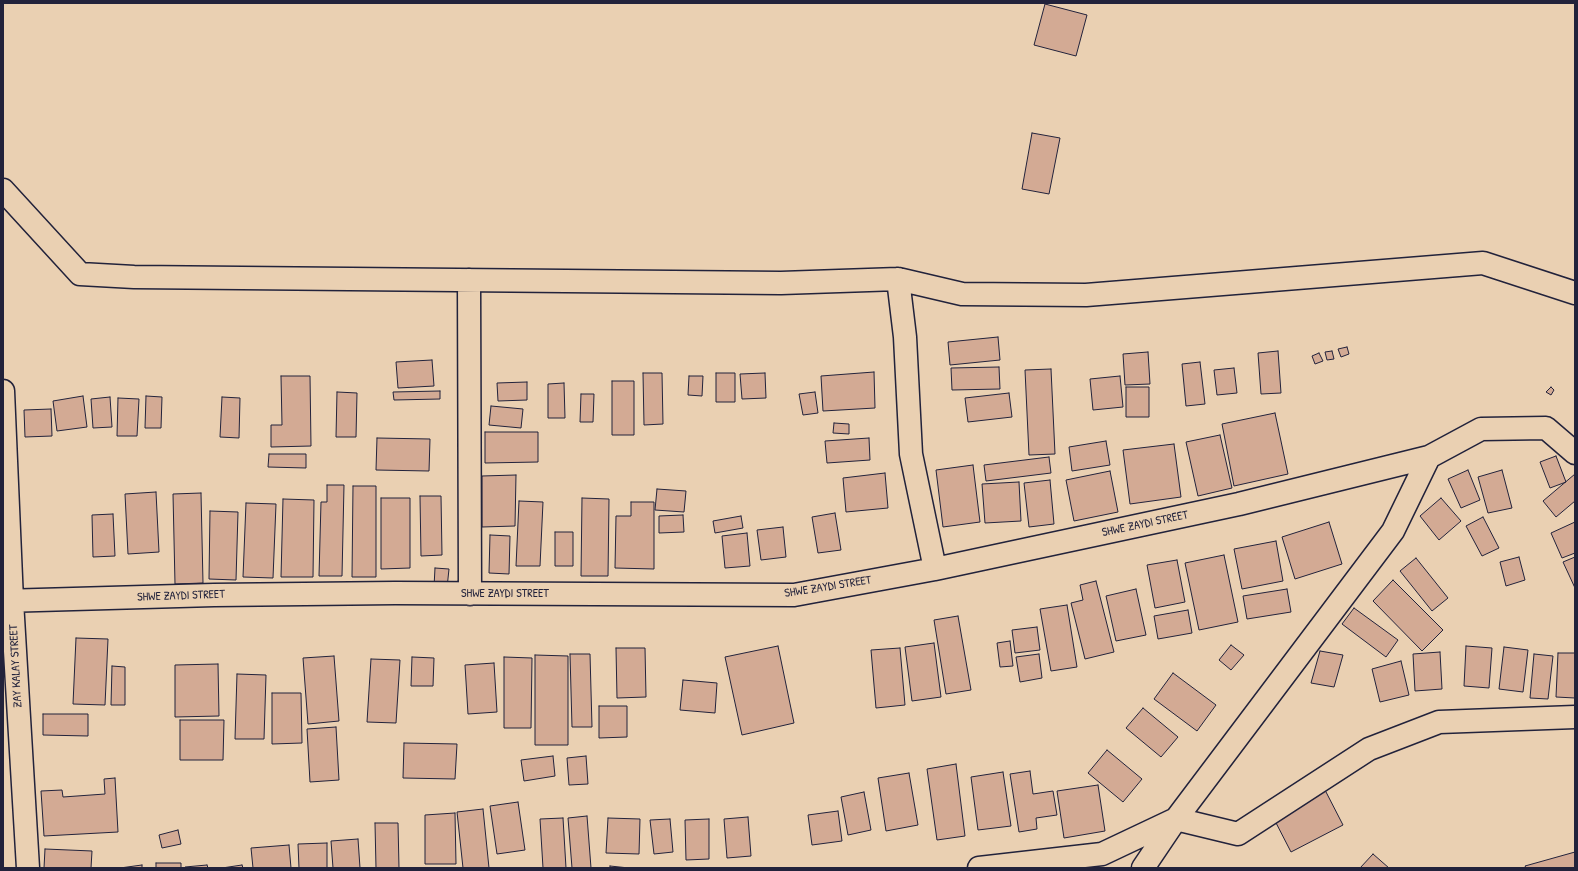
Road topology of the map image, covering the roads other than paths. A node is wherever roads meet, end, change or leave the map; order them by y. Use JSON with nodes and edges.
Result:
{"nodes":[{"id":1,"x":3,"y":190,"type":"edge"},
{"id":2,"x":898,"y":279,"type":"junction"},
{"id":3,"x":468,"y":280,"type":"junction"},
{"id":4,"x":1575,"y":294,"type":"edge"},
{"id":5,"x":3,"y":391,"type":"edge"},
{"id":6,"x":1575,"y":453,"type":"edge"},
{"id":7,"x":1429,"y":457,"type":"junction"},
{"id":8,"x":934,"y":569,"type":"junction"},
{"id":9,"x":470,"y":594,"type":"junction"},
{"id":10,"x":8,"y":601,"type":"edge"},
{"id":11,"x":1575,"y":717,"type":"edge"},
{"id":12,"x":1176,"y":819,"type":"junction"},
{"id":13,"x":28,"y":868,"type":"edge"},
{"id":14,"x":979,"y":868,"type":"edge"},
{"id":15,"x":1143,"y":868,"type":"edge"}],
"edges":[{"from":1,"to":3,"type":"street"},
{"from":2,"to":3,"type":"street"},
{"from":2,"to":4,"type":"street"},
{"from":2,"to":8,"type":"street"},
{"from":3,"to":9,"type":"street"},
{"from":5,"to":10,"type":"street","name":"ZAY KALAY STREET"},
{"from":6,"to":7,"type":"street","name":"SHWE ZAYDI STREET"},
{"from":7,"to":8,"type":"street","name":"SHWE ZAYDI STREET"},
{"from":7,"to":12,"type":"street"},
{"from":8,"to":9,"type":"street","name":"SHWE ZAYDI STREET"},
{"from":9,"to":10,"type":"street","name":"SHWE ZAYDI STREET"},
{"from":10,"to":13,"type":"street","name":"ZAY KALAY STREET"},
{"from":11,"to":12,"type":"street"},
{"from":12,"to":14,"type":"street"},
{"from":12,"to":15,"type":"street"}]}
